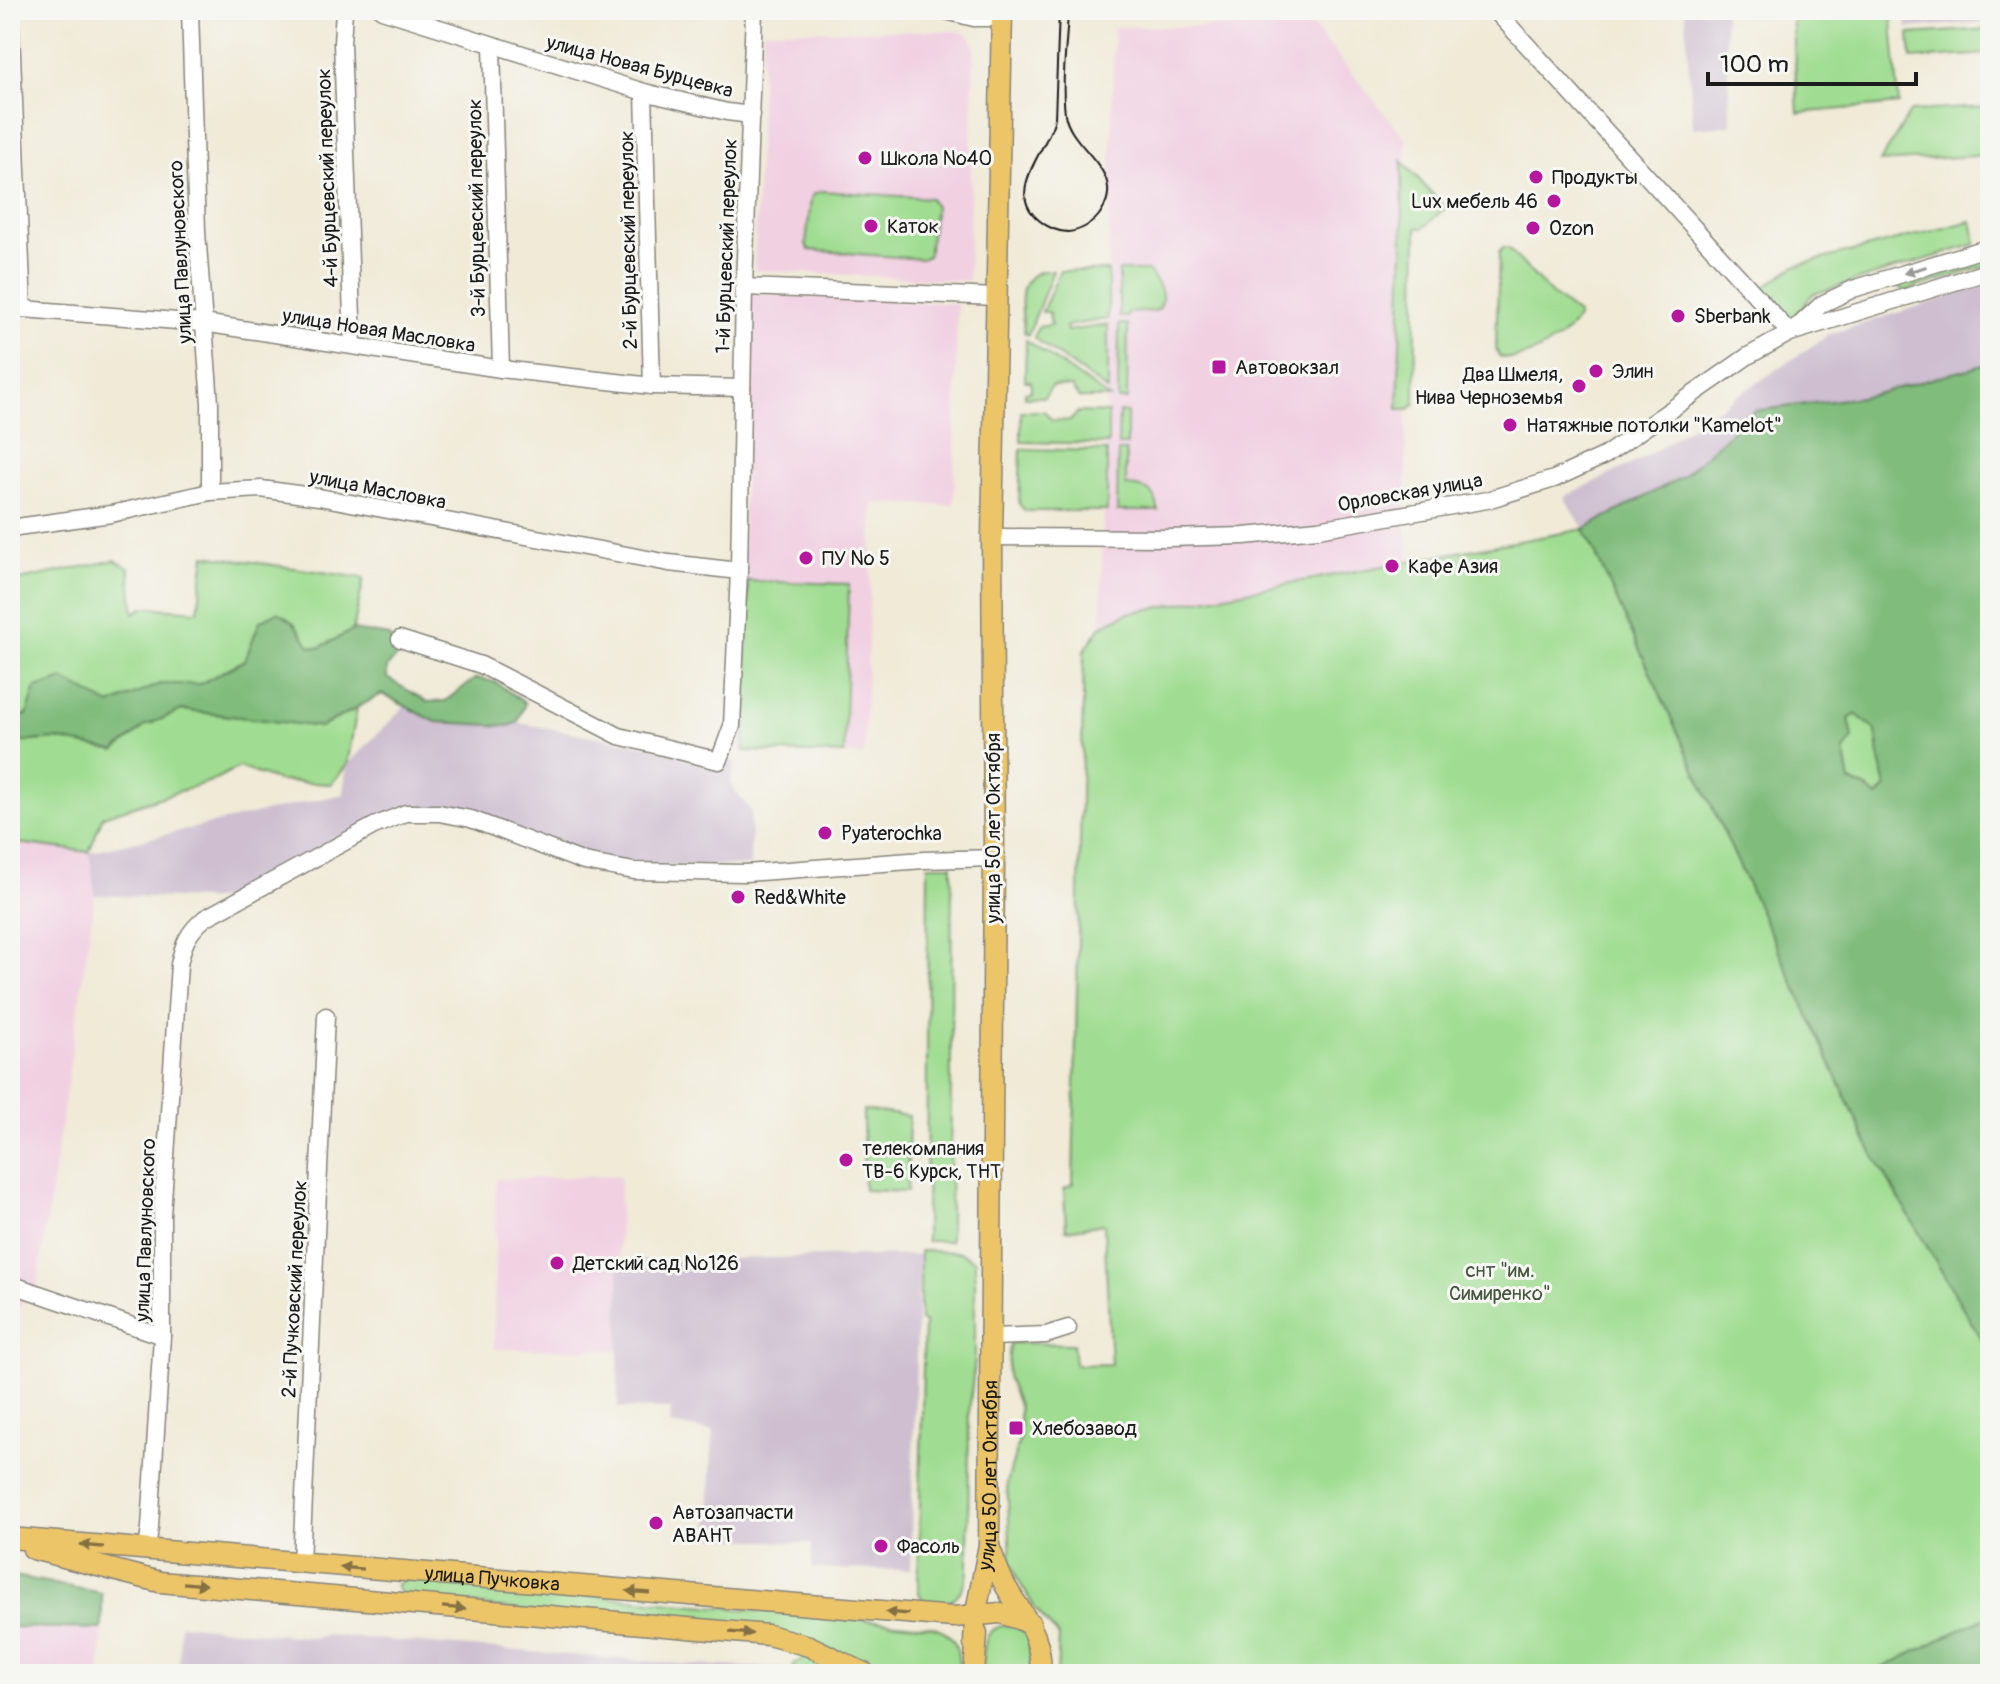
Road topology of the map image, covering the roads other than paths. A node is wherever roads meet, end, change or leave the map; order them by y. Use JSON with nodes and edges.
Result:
{"nodes":[{"id":1,"x":10,"y":10,"type":"edge"},
{"id":2,"x":190,"y":10,"type":"edge"},
{"id":3,"x":344,"y":10,"type":"edge"},
{"id":4,"x":382,"y":10,"type":"edge"},
{"id":5,"x":754,"y":10,"type":"edge"},
{"id":6,"x":942,"y":10,"type":"edge"},
{"id":7,"x":1495,"y":10,"type":"edge"},
{"id":8,"x":1002,"y":14,"type":"edge"},
{"id":9,"x":492,"y":46,"type":"junction"},
{"id":10,"x":644,"y":92,"type":"junction"},
{"id":11,"x":751,"y":115,"type":"junction"},
{"id":12,"x":1990,"y":247,"type":"edge"},
{"id":13,"x":1990,"y":271,"type":"edge"},
{"id":14,"x":744,"y":287,"type":"junction"},
{"id":15,"x":998,"y":297,"type":"junction"},
{"id":16,"x":16,"y":308,"type":"edge"},
{"id":17,"x":203,"y":323,"type":"junction"},
{"id":18,"x":1790,"y":333,"type":"junction"},
{"id":19,"x":353,"y":345,"type":"junction"},
{"id":20,"x":501,"y":369,"type":"junction"},
{"id":21,"x":652,"y":386,"type":"junction"},
{"id":22,"x":742,"y":388,"type":"junction"},
{"id":23,"x":210,"y":492,"type":"junction"},
{"id":24,"x":10,"y":528,"type":"edge"},
{"id":25,"x":992,"y":537,"type":"junction"},
{"id":26,"x":739,"y":571,"type":"junction"},
{"id":27,"x":400,"y":639,"type":"dead end"},
{"id":28,"x":994,"y":858,"type":"junction"},
{"id":29,"x":326,"y":1016,"type":"dead end"},
{"id":30,"x":19,"y":1287,"type":"dead end"},
{"id":31,"x":1068,"y":1328,"type":"dead end"},
{"id":32,"x":162,"y":1336,"type":"junction"},
{"id":33,"x":990,"y":1337,"type":"junction"},
{"id":34,"x":10,"y":1540,"type":"edge"},
{"id":35,"x":989,"y":1545,"type":"junction"},
{"id":36,"x":139,"y":1550,"type":"junction"},
{"id":37,"x":301,"y":1563,"type":"junction"},
{"id":38,"x":384,"y":1571,"type":"junction"},
{"id":39,"x":129,"y":1574,"type":"junction"},
{"id":40,"x":382,"y":1602,"type":"junction"},
{"id":41,"x":1001,"y":1613,"type":"junction"},
{"id":42,"x":975,"y":1617,"type":"junction"},
{"id":43,"x":1030,"y":1623,"type":"junction"},
{"id":44,"x":974,"y":1644,"type":"junction"},
{"id":45,"x":866,"y":1674,"type":"edge"},
{"id":46,"x":974,"y":1674,"type":"edge"},
{"id":47,"x":1041,"y":1674,"type":"edge"}],
"edges":[{"from":1,"to":16,"type":"street"},
{"from":2,"to":17,"type":"street","name":"улица Павлуновского"},
{"from":3,"to":19,"type":"street","name":"4-й Бурцевский переулок"},
{"from":4,"to":9,"type":"street","name":"улица Новая Бурцевка"},
{"from":5,"to":11,"type":"street","name":"1-й Бурцевский переулок"},
{"from":6,"to":8,"type":"street"},
{"from":7,"to":18,"type":"street"},
{"from":8,"to":15,"type":"main road","name":"улица 50 лет Октября"},
{"from":9,"to":10,"type":"street","name":"улица Новая Бурцевка"},
{"from":9,"to":20,"type":"street","name":"3-й Бурцевский переулок"},
{"from":10,"to":11,"type":"street","name":"улица Новая Бурцевка"},
{"from":10,"to":21,"type":"street","name":"2-й Бурцевский переулок"},
{"from":11,"to":14,"type":"street","name":"1-й Бурцевский переулок"},
{"from":12,"to":18,"type":"street","name":"Орловская улица","one_way":true},
{"from":13,"to":18,"type":"street","name":"Орловская улица"},
{"from":14,"to":15,"type":"street"},
{"from":14,"to":22,"type":"street","name":"1-й Бурцевский переулок"},
{"from":15,"to":25,"type":"main road","name":"улица 50 лет Октября"},
{"from":16,"to":17,"type":"street","name":"улица Новая Масловка"},
{"from":17,"to":19,"type":"street","name":"улица Новая Масловка"},
{"from":17,"to":23,"type":"street","name":"улица Павлуновского"},
{"from":18,"to":25,"type":"street","name":"Орловская улица"},
{"from":19,"to":20,"type":"street","name":"улица Новая Масловка"},
{"from":20,"to":21,"type":"street","name":"улица Новая Масловка"},
{"from":21,"to":22,"type":"street","name":"улица Новая Масловка"},
{"from":22,"to":26,"type":"street","name":"1-й Бурцевский переулок"},
{"from":23,"to":24,"type":"street","name":"улица Масловка"},
{"from":23,"to":26,"type":"street","name":"улица Масловка"},
{"from":25,"to":28,"type":"main road","name":"улица 50 лет Октября"},
{"from":26,"to":27,"type":"street","name":"1-й Бурцевский переулок"},
{"from":28,"to":32,"type":"street","name":"улица Павлуновского"},
{"from":28,"to":33,"type":"main road","name":"улица 50 лет Октября"},
{"from":29,"to":37,"type":"street","name":"2-й Пучковский переулок"},
{"from":30,"to":32,"type":"street"},
{"from":31,"to":33,"type":"street"},
{"from":32,"to":36,"type":"street","name":"улица Павлуновского"},
{"from":33,"to":35,"type":"main road","name":"улица 50 лет Октября"},
{"from":36,"to":34,"type":"main road","name":"улица Пучковка","one_way":true},
{"from":34,"to":39,"type":"main road","name":"улица Пучковка"},
{"from":35,"to":42,"type":"main road","name":"улица 50 лет Октября"},
{"from":35,"to":43,"type":"main road"},
{"from":36,"to":37,"type":"main road","name":"улица Пучковка"},
{"from":36,"to":39,"type":"street","name":"улица Павлуновского"},
{"from":38,"to":37,"type":"main road","name":"улица Пучковка","one_way":true},
{"from":38,"to":40,"type":"main road"},
{"from":42,"to":38,"type":"main road","name":"улица Пучковка","one_way":true},
{"from":39,"to":40,"type":"main road","name":"улица Пучковка","one_way":true},
{"from":40,"to":45,"type":"main road","name":"улица Пучковка","one_way":true},
{"from":41,"to":42,"type":"main road","name":"улица Пучковка"},
{"from":41,"to":43,"type":"main road"},
{"from":41,"to":44,"type":"main road"},
{"from":42,"to":44,"type":"main road","name":"улица 50 лет Октября"},
{"from":43,"to":47,"type":"main road"},
{"from":44,"to":46,"type":"main road","name":"улица 50 лет Октября"}]}
